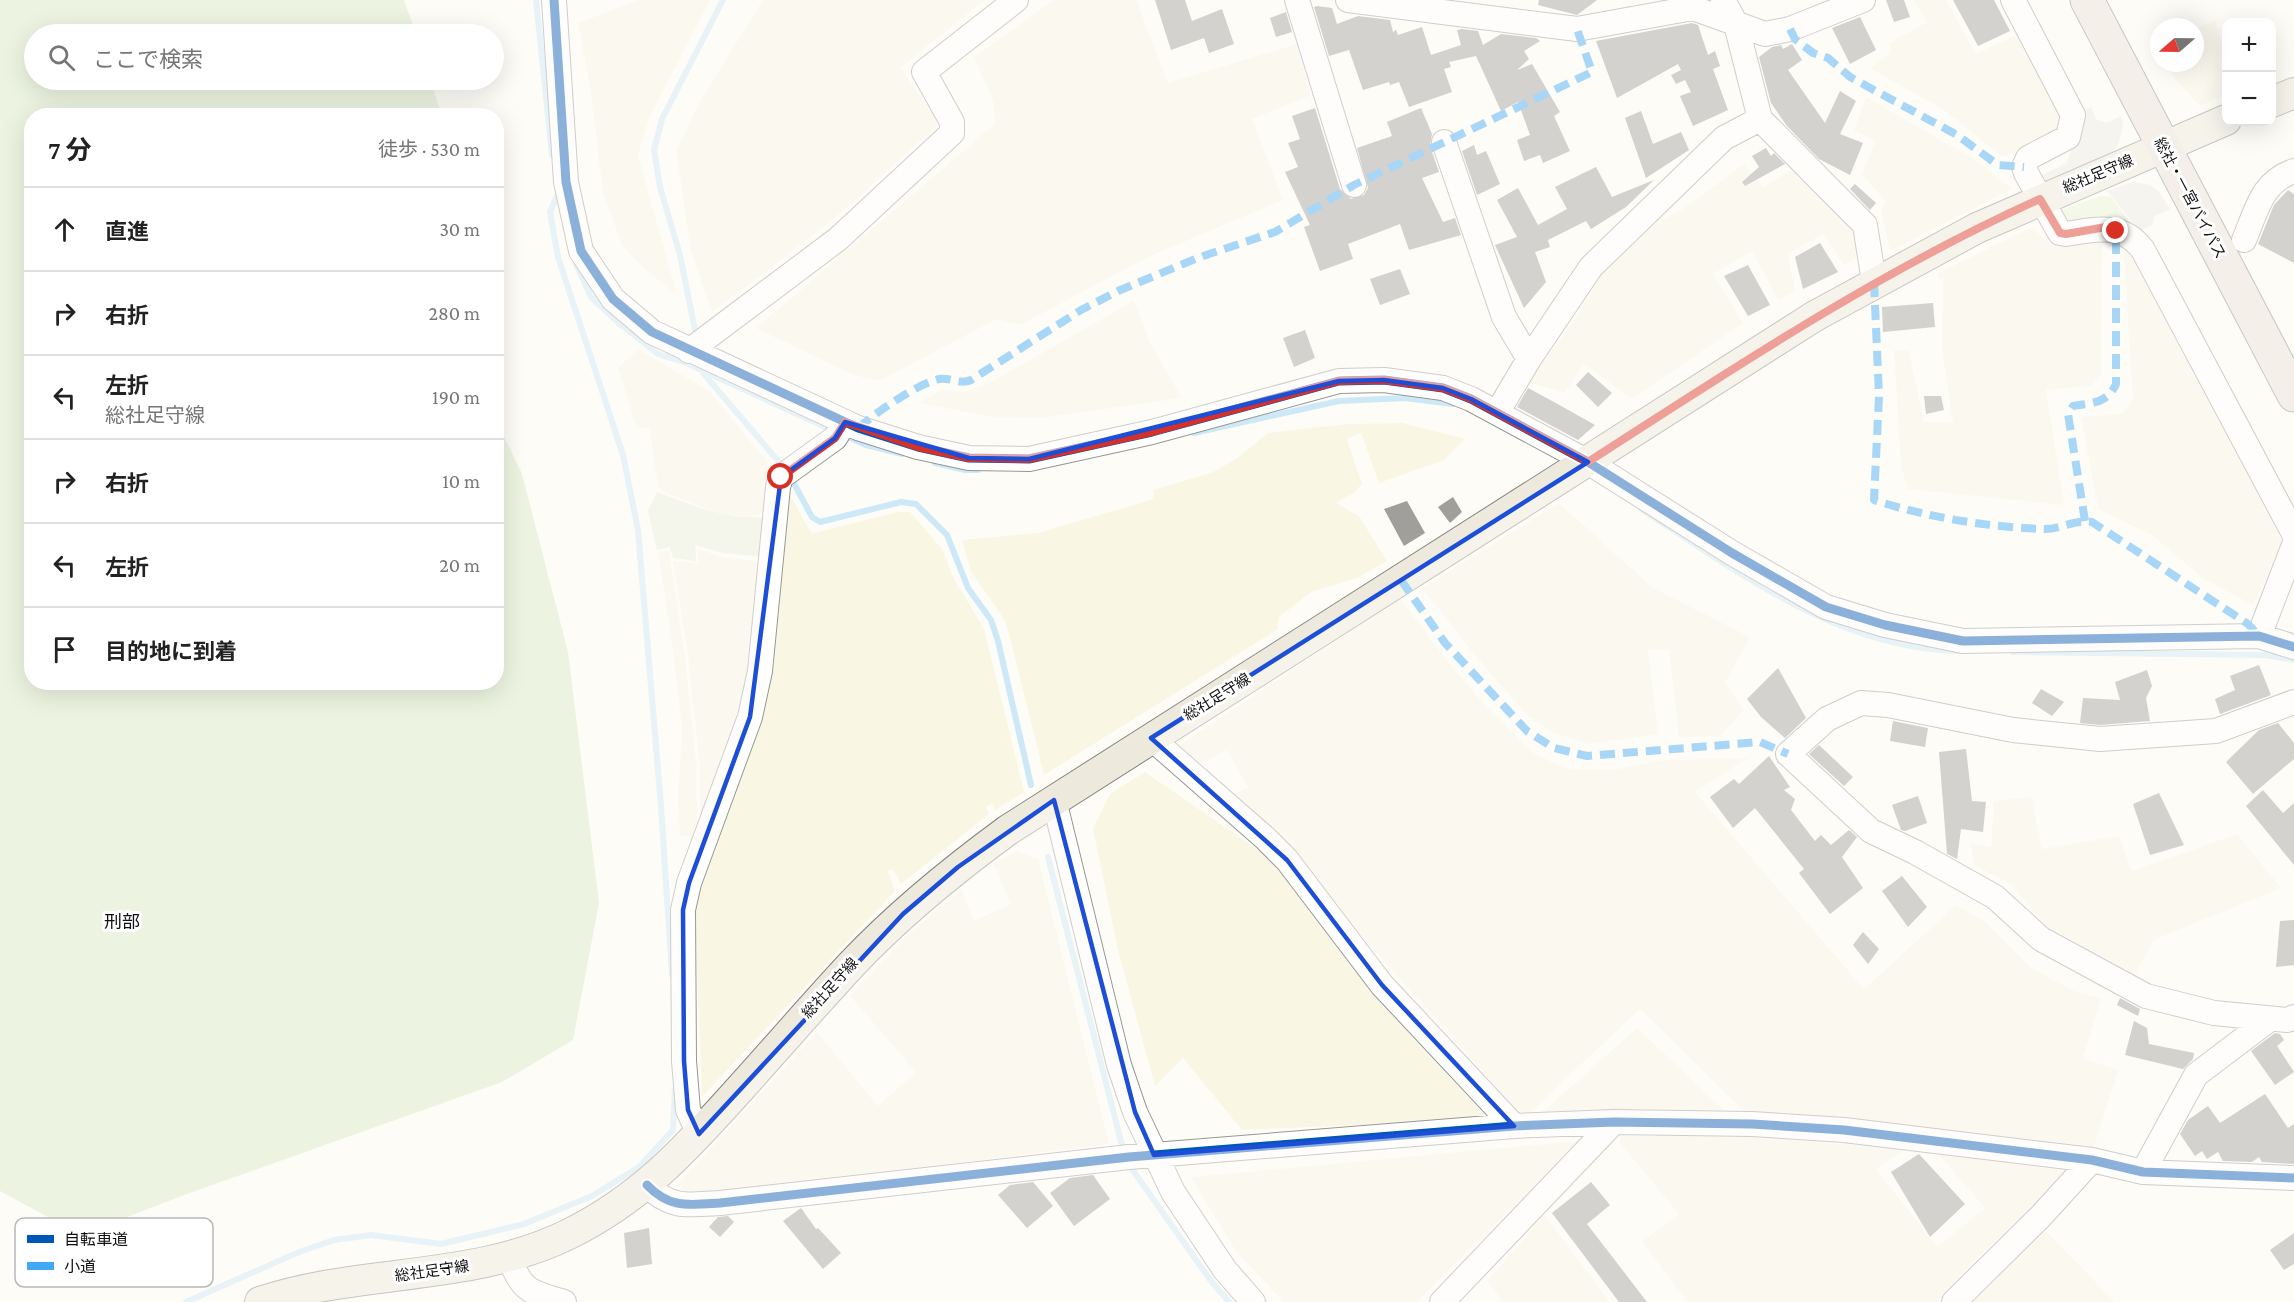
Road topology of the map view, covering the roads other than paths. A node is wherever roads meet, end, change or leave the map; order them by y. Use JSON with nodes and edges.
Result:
{"nodes":[{"id":1,"x":554,"y":0,"type":"edge"},
{"id":2,"x":1016,"y":0,"type":"edge"},
{"id":3,"x":1297,"y":0,"type":"edge"},
{"id":4,"x":1348,"y":0,"type":"edge"},
{"id":5,"x":1723,"y":0,"type":"edge"},
{"id":6,"x":1863,"y":0,"type":"edge"},
{"id":7,"x":2013,"y":0,"type":"edge"},
{"id":8,"x":2087,"y":0,"type":"edge"},
{"id":9,"x":1424,"y":4,"type":"edge"},
{"id":10,"x":1736,"y":24,"type":"junction"},
{"id":11,"x":2294,"y":93,"type":"edge"},
{"id":12,"x":2276,"y":100,"type":"edge"},
{"id":13,"x":1760,"y":119,"type":"junction"},
{"id":14,"x":2222,"y":122,"type":"edge"},
{"id":15,"x":1444,"y":142,"type":"dead end"},
{"id":16,"x":2163,"y":147,"type":"junction"},
{"id":17,"x":2294,"y":171,"type":"edge"},
{"id":18,"x":1353,"y":186,"type":"dead end"},
{"id":19,"x":2040,"y":199,"type":"junction"},
{"id":20,"x":2244,"y":240,"type":"dead end"},
{"id":21,"x":1874,"y":282,"type":"junction"},
{"id":22,"x":689,"y":351,"type":"junction"},
{"id":23,"x":1529,"y":359,"type":"junction"},
{"id":24,"x":2291,"y":378,"type":"edge"},
{"id":25,"x":1497,"y":413,"type":"junction"},
{"id":26,"x":840,"y":429,"type":"junction"},
{"id":27,"x":1588,"y":462,"type":"junction"},
{"id":28,"x":2294,"y":534,"type":"edge"},
{"id":29,"x":2294,"y":545,"type":"edge"},
{"id":30,"x":2259,"y":636,"type":"junction"},
{"id":31,"x":2294,"y":647,"type":"edge"},
{"id":32,"x":2294,"y":702,"type":"edge"},
{"id":33,"x":1151,"y":738,"type":"junction"},
{"id":34,"x":1054,"y":800,"type":"junction"},
{"id":35,"x":2286,"y":1022,"type":"edge"},
{"id":36,"x":1614,"y":1122,"type":"junction"},
{"id":37,"x":1514,"y":1126,"type":"junction"},
{"id":38,"x":699,"y":1134,"type":"junction"},
{"id":39,"x":1154,"y":1155,"type":"junction"},
{"id":40,"x":2092,"y":1160,"type":"junction"},
{"id":41,"x":2143,"y":1172,"type":"junction"},
{"id":42,"x":2294,"y":1178,"type":"edge"},
{"id":43,"x":647,"y":1185,"type":"junction"},
{"id":44,"x":509,"y":1257,"type":"junction"},
{"id":45,"x":260,"y":1302,"type":"edge"},
{"id":46,"x":564,"y":1302,"type":"edge"},
{"id":47,"x":1253,"y":1302,"type":"edge"},
{"id":48,"x":1442,"y":1302,"type":"edge"},
{"id":49,"x":1954,"y":1302,"type":"edge"}],
"edges":[{"from":1,"to":22,"type":"street"},
{"from":2,"to":22,"type":"street"},
{"from":3,"to":18,"type":"street"},
{"from":4,"to":9,"type":"street"},
{"from":5,"to":10,"type":"street"},
{"from":6,"to":10,"type":"street"},
{"from":7,"to":19,"type":"street"},
{"from":8,"to":16,"type":"highway","name":"総社・一宮バイパス"},
{"from":9,"to":10,"type":"street"},
{"from":10,"to":13,"type":"street"},
{"from":11,"to":12,"type":"main road"},
{"from":13,"to":21,"type":"street"},
{"from":13,"to":23,"type":"street"},
{"from":14,"to":16,"type":"main road","name":"総社足守線"},
{"from":15,"to":23,"type":"street"},
{"from":16,"to":19,"type":"main road","name":"総社足守線"},
{"from":16,"to":24,"type":"highway","name":"総社・一宮バイパス"},
{"from":17,"to":20,"type":"street"},
{"from":19,"to":21,"type":"main road","name":"総社足守線"},
{"from":19,"to":28,"type":"street"},
{"from":21,"to":27,"type":"main road","name":"総社足守線"},
{"from":22,"to":26,"type":"street"},
{"from":23,"to":25,"type":"street"},
{"from":25,"to":26,"type":"street"},
{"from":25,"to":27,"type":"street"},
{"from":26,"to":38,"type":"street"},
{"from":27,"to":30,"type":"street"},
{"from":27,"to":33,"type":"main road","name":"総社足守線"},
{"from":29,"to":30,"type":"street"},
{"from":30,"to":31,"type":"street"},
{"from":32,"to":35,"type":"street"},
{"from":33,"to":34,"type":"main road","name":"総社足守線"},
{"from":33,"to":37,"type":"street"},
{"from":34,"to":38,"type":"main road","name":"総社足守線"},
{"from":34,"to":39,"type":"street"},
{"from":35,"to":41,"type":"street"},
{"from":36,"to":37,"type":"street"},
{"from":36,"to":40,"type":"street"},
{"from":36,"to":48,"type":"street"},
{"from":37,"to":39,"type":"street"},
{"from":38,"to":43,"type":"main road","name":"総社足守線"},
{"from":39,"to":43,"type":"street"},
{"from":39,"to":47,"type":"street"},
{"from":40,"to":41,"type":"street"},
{"from":40,"to":49,"type":"street"},
{"from":41,"to":42,"type":"street"},
{"from":43,"to":44,"type":"main road","name":"総社足守線"},
{"from":44,"to":45,"type":"main road","name":"総社足守線"},
{"from":44,"to":46,"type":"street"}]}
